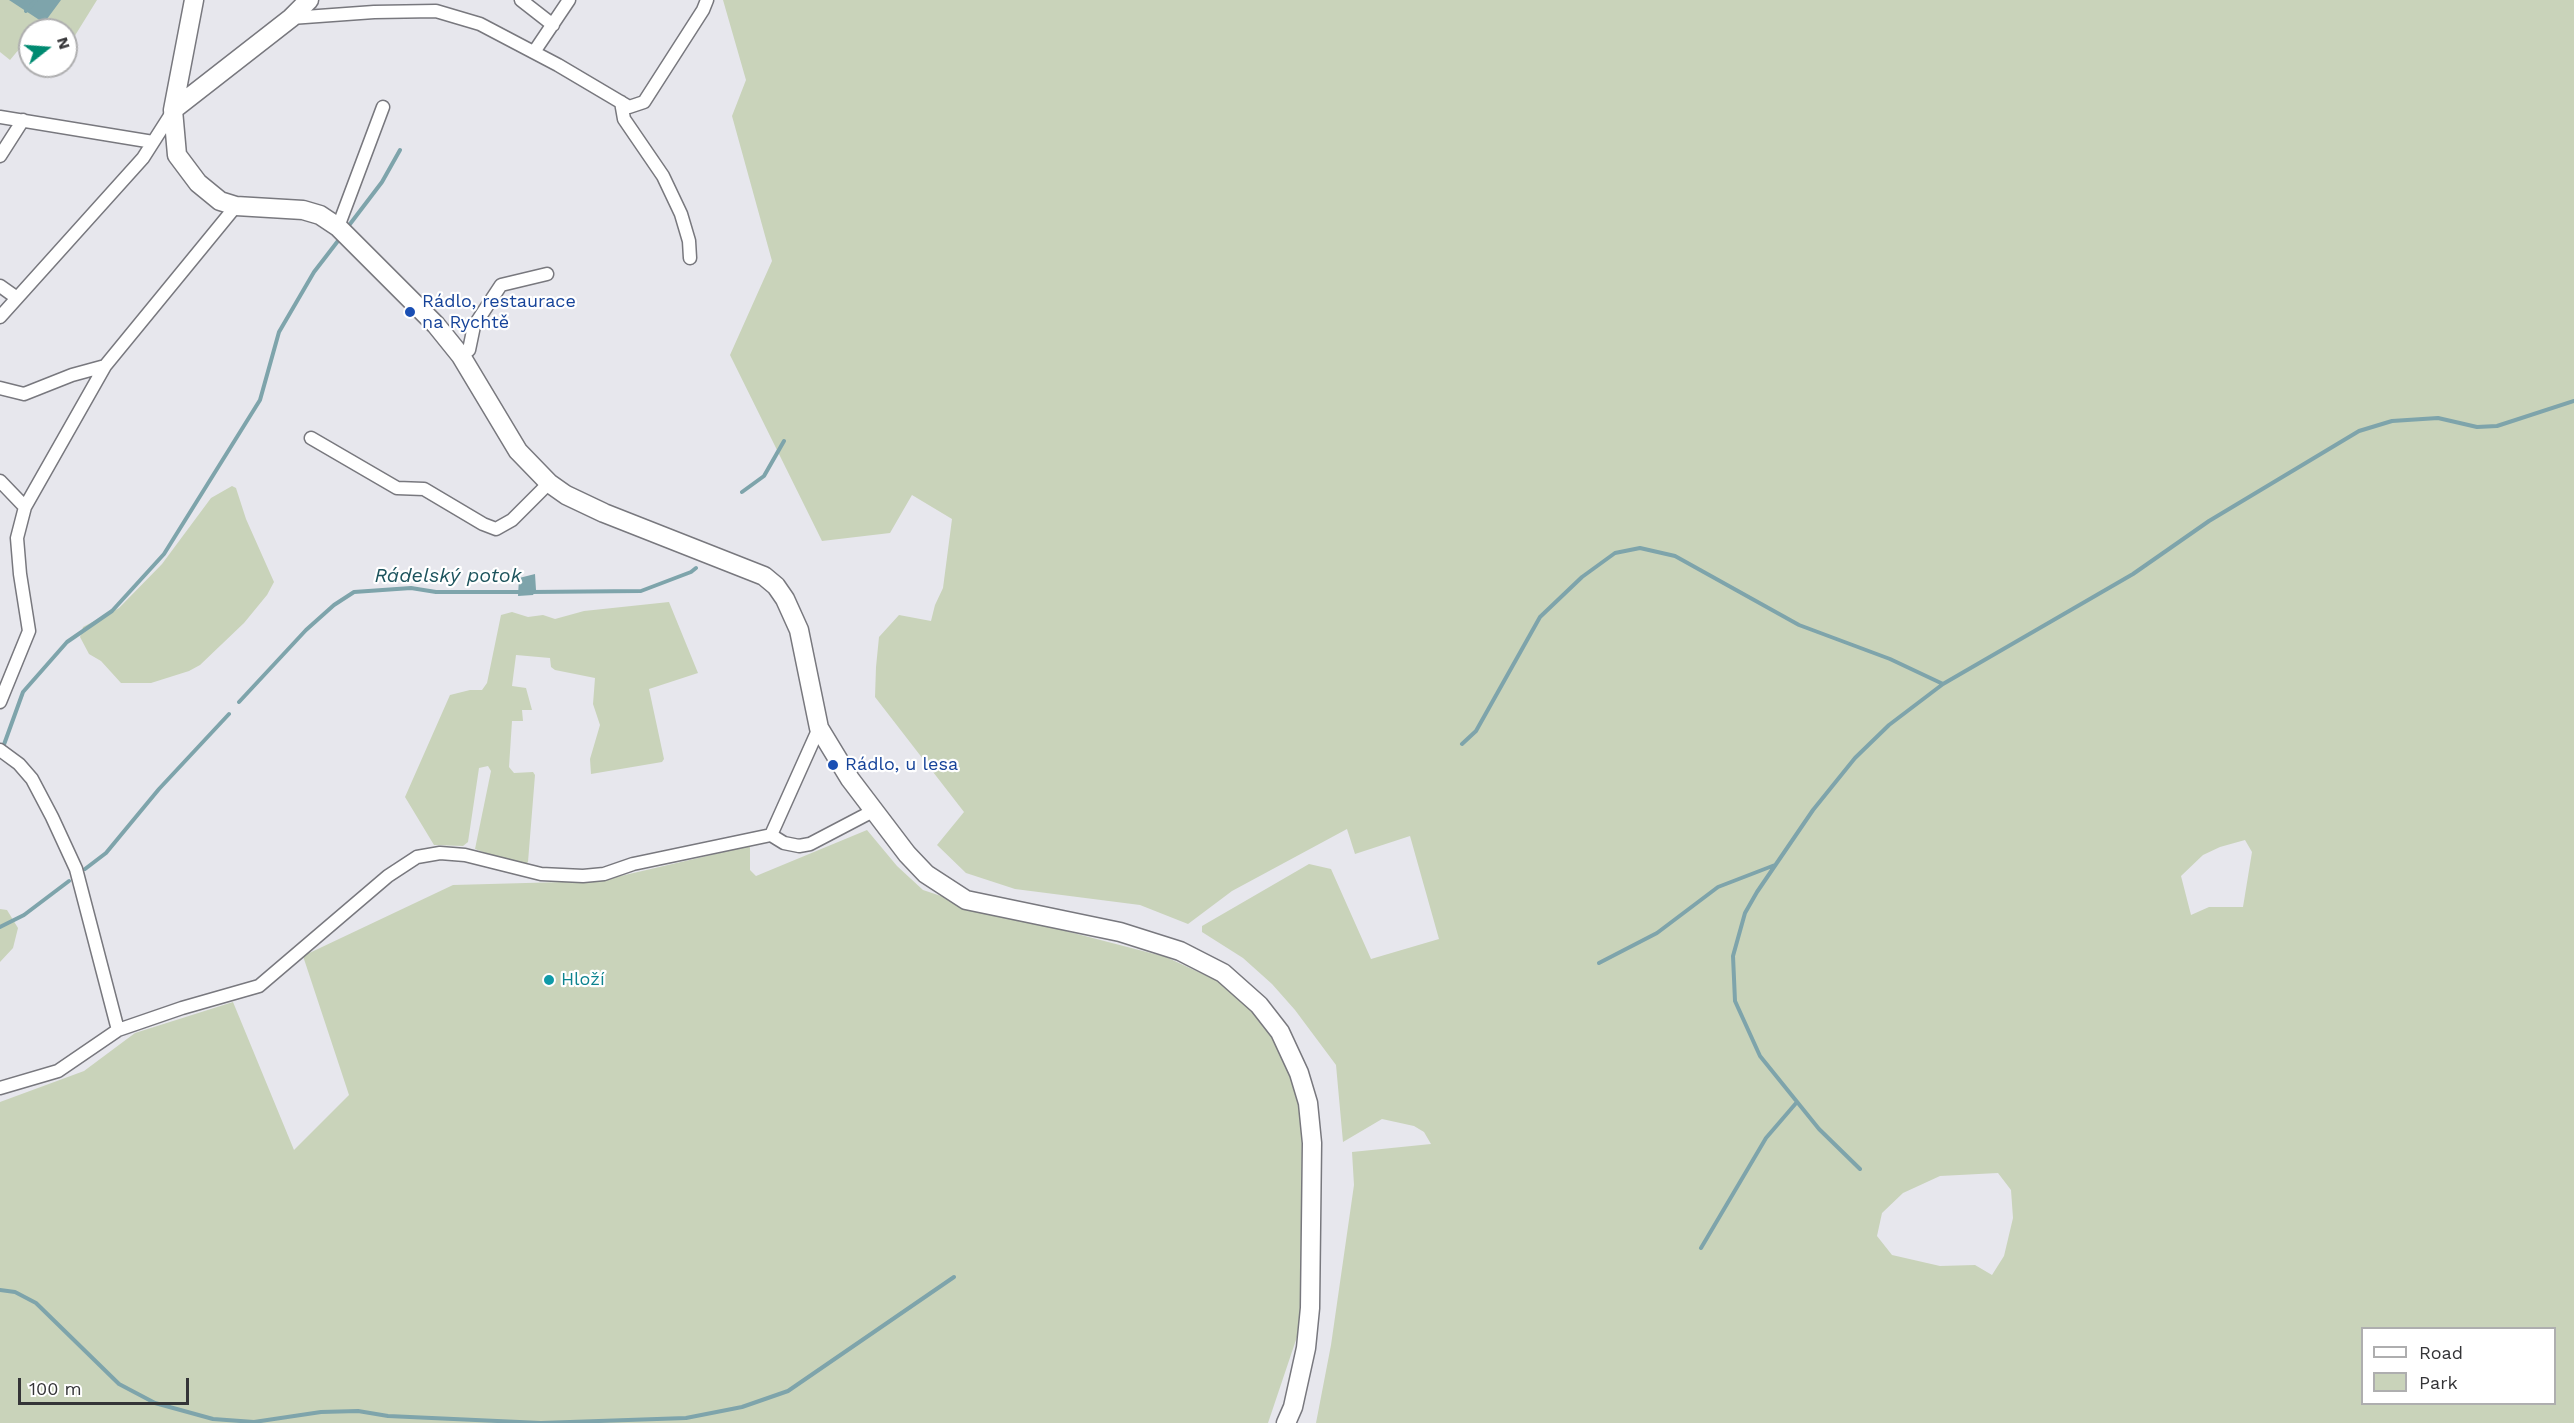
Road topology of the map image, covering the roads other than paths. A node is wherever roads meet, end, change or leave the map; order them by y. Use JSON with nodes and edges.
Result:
{"nodes":[{"id":1,"x":194,"y":0,"type":"edge"},
{"id":2,"x":309,"y":0,"type":"edge"},
{"id":3,"x":521,"y":0,"type":"edge"},
{"id":4,"x":569,"y":0,"type":"edge"},
{"id":5,"x":707,"y":0,"type":"edge"},
{"id":6,"x":291,"y":18,"type":"junction"},
{"id":7,"x":553,"y":26,"type":"junction"},
{"id":8,"x":534,"y":52,"type":"junction"},
{"id":9,"x":621,"y":102,"type":"junction"},
{"id":10,"x":383,"y":107,"type":"dead end"},
{"id":11,"x":174,"y":110,"type":"junction"},
{"id":12,"x":0,"y":117,"type":"edge"},
{"id":13,"x":23,"y":120,"type":"junction"},
{"id":14,"x":153,"y":142,"type":"junction"},
{"id":15,"x":0,"y":156,"type":"edge"},
{"id":16,"x":236,"y":206,"type":"junction"},
{"id":17,"x":338,"y":227,"type":"junction"},
{"id":18,"x":690,"y":258,"type":"dead end"},
{"id":19,"x":547,"y":274,"type":"dead end"},
{"id":20,"x":0,"y":286,"type":"edge"},
{"id":21,"x":17,"y":298,"type":"junction"},
{"id":22,"x":0,"y":317,"type":"edge"},
{"id":23,"x":461,"y":356,"type":"junction"},
{"id":24,"x":105,"y":366,"type":"junction"},
{"id":25,"x":0,"y":388,"type":"edge"},
{"id":26,"x":311,"y":438,"type":"dead end"},
{"id":27,"x":0,"y":481,"type":"edge"},
{"id":28,"x":549,"y":483,"type":"junction"},
{"id":29,"x":25,"y":507,"type":"junction"},
{"id":30,"x":0,"y":702,"type":"edge"},
{"id":31,"x":819,"y":728,"type":"junction"},
{"id":32,"x":0,"y":750,"type":"edge"},
{"id":33,"x":873,"y":811,"type":"junction"},
{"id":34,"x":771,"y":835,"type":"junction"},
{"id":35,"x":118,"y":1030,"type":"junction"},
{"id":36,"x":0,"y":1088,"type":"edge"},
{"id":37,"x":1286,"y":1423,"type":"edge"}],
"edges":[{"from":1,"to":11,"type":"street"},
{"from":2,"to":6,"type":"street"},
{"from":3,"to":7,"type":"street"},
{"from":4,"to":7,"type":"street"},
{"from":5,"to":9,"type":"street"},
{"from":6,"to":8,"type":"street"},
{"from":6,"to":11,"type":"street"},
{"from":7,"to":8,"type":"street"},
{"from":8,"to":9,"type":"street"},
{"from":9,"to":18,"type":"street"},
{"from":10,"to":17,"type":"street"},
{"from":11,"to":14,"type":"street"},
{"from":11,"to":16,"type":"street"},
{"from":12,"to":13,"type":"street"},
{"from":13,"to":14,"type":"street"},
{"from":13,"to":15,"type":"street"},
{"from":14,"to":21,"type":"street"},
{"from":16,"to":17,"type":"street"},
{"from":16,"to":24,"type":"street"},
{"from":17,"to":23,"type":"street"},
{"from":19,"to":23,"type":"street"},
{"from":20,"to":21,"type":"street"},
{"from":21,"to":22,"type":"street"},
{"from":23,"to":28,"type":"street"},
{"from":24,"to":25,"type":"street"},
{"from":24,"to":29,"type":"street"},
{"from":26,"to":28,"type":"street"},
{"from":27,"to":29,"type":"street"},
{"from":28,"to":31,"type":"street"},
{"from":29,"to":30,"type":"street"},
{"from":31,"to":33,"type":"street"},
{"from":31,"to":34,"type":"street"},
{"from":32,"to":35,"type":"street"},
{"from":33,"to":34,"type":"street"},
{"from":33,"to":37,"type":"street"},
{"from":34,"to":35,"type":"street"},
{"from":35,"to":36,"type":"street"}]}
